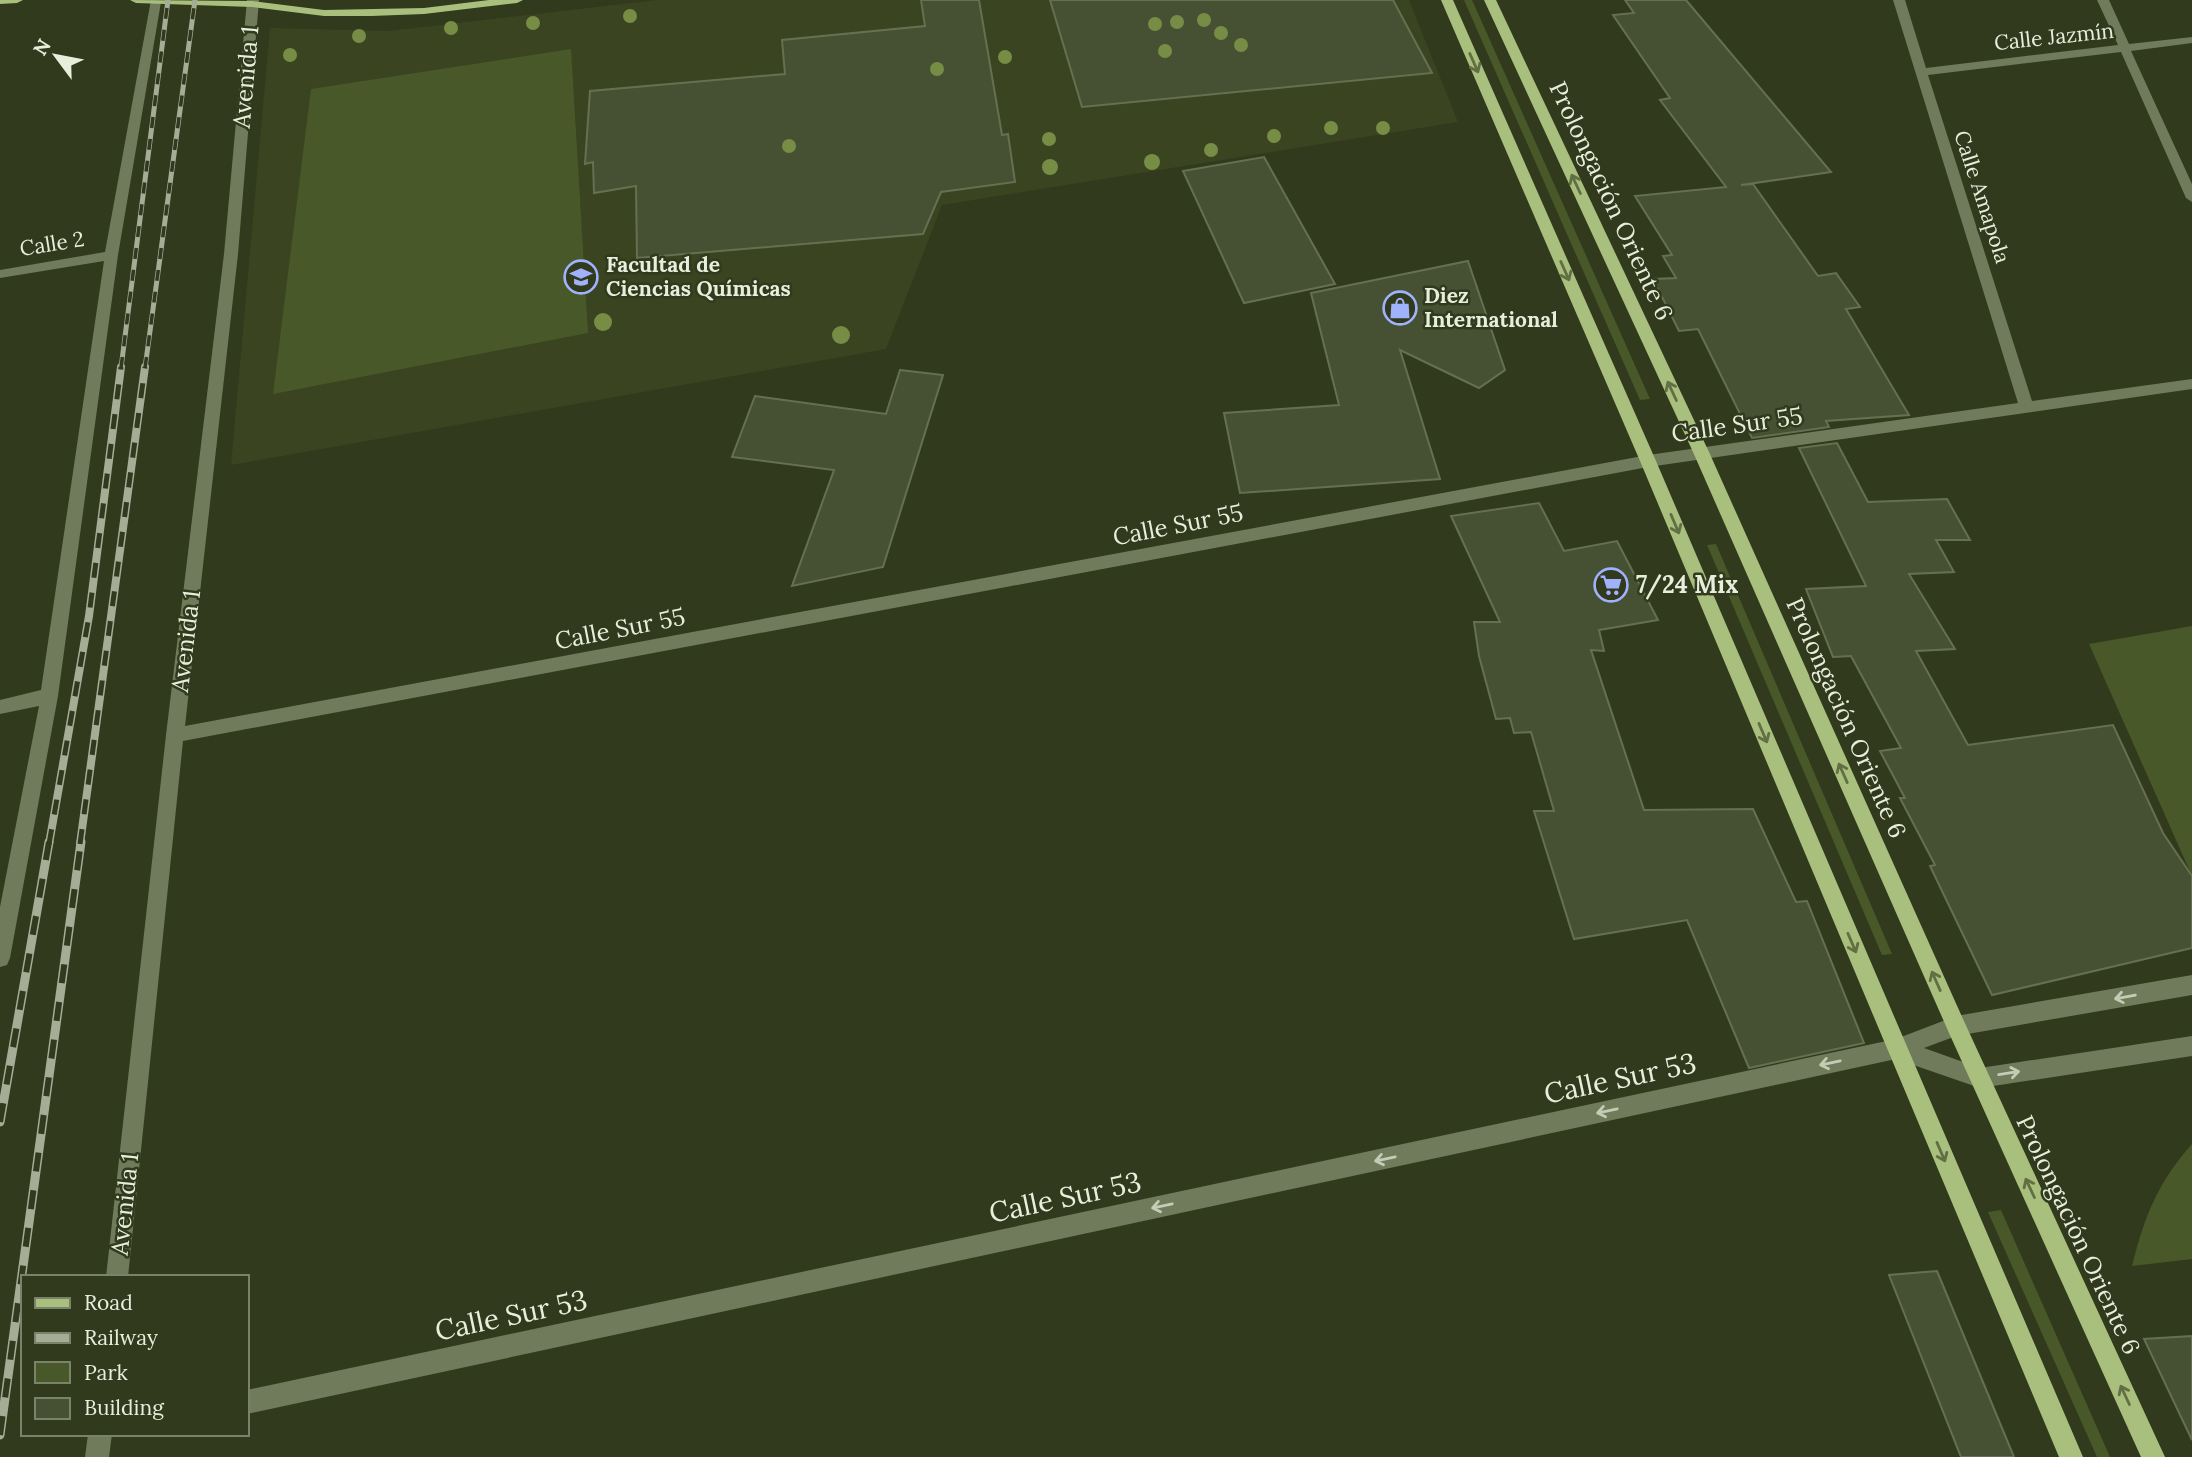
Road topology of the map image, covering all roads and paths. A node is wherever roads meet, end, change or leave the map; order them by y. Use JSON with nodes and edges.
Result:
{"nodes":[{"id":1,"x":16,"y":0,"type":"edge"},
{"id":2,"x":136,"y":0,"type":"edge"},
{"id":3,"x":517,"y":0,"type":"edge"},
{"id":4,"x":1447,"y":0,"type":"edge"},
{"id":5,"x":1490,"y":0,"type":"edge"},
{"id":6,"x":1899,"y":0,"type":"edge"},
{"id":7,"x":2103,"y":0,"type":"edge"},
{"id":8,"x":0,"y":1,"type":"edge"},
{"id":9,"x":155,"y":2,"type":"junction"},
{"id":10,"x":253,"y":2,"type":"edge"},
{"id":11,"x":2192,"y":40,"type":"edge"},
{"id":12,"x":2124,"y":49,"type":"junction"},
{"id":13,"x":1920,"y":72,"type":"junction"},
{"id":14,"x":2192,"y":198,"type":"edge"},
{"id":15,"x":111,"y":256,"type":"junction"},
{"id":16,"x":0,"y":274,"type":"edge"},
{"id":17,"x":2192,"y":384,"type":"edge"},
{"id":18,"x":2026,"y":407,"type":"junction"},
{"id":19,"x":1701,"y":452,"type":"junction"},
{"id":20,"x":1648,"y":461,"type":"junction"},
{"id":21,"x":49,"y":696,"type":"junction"},
{"id":22,"x":0,"y":707,"type":"edge"},
{"id":23,"x":175,"y":735,"type":"junction"},
{"id":24,"x":0,"y":958,"type":"edge"},
{"id":25,"x":2192,"y":985,"type":"edge"},
{"id":26,"x":1956,"y":1026,"type":"junction"},
{"id":27,"x":2192,"y":1046,"type":"edge"},
{"id":28,"x":1896,"y":1049,"type":"junction"},
{"id":29,"x":1980,"y":1078,"type":"junction"},
{"id":30,"x":117,"y":1275,"type":"edge"},
{"id":31,"x":248,"y":1402,"type":"edge"},
{"id":32,"x":100,"y":1436,"type":"edge"},
{"id":33,"x":97,"y":1457,"type":"edge"},
{"id":34,"x":2071,"y":1457,"type":"edge"},
{"id":35,"x":2153,"y":1457,"type":"edge"}],
"edges":[{"from":1,"to":8,"type":"main road"},
{"from":2,"to":9,"type":"main road"},
{"from":3,"to":10,"type":"main road"},
{"from":4,"to":20,"type":"main road","one_way":true},
{"from":19,"to":5,"type":"main road","name":"Prolongación Oriente 6","one_way":true},
{"from":6,"to":13,"type":"street","name":"Calle Amapola"},
{"from":7,"to":12,"type":"street"},
{"from":9,"to":10,"type":"main road"},
{"from":9,"to":15,"type":"street"},
{"from":10,"to":23,"type":"street","name":"Avenida 1"},
{"from":11,"to":12,"type":"street","name":"Calle Jazmín"},
{"from":12,"to":13,"type":"street","name":"Calle Jazmín"},
{"from":12,"to":14,"type":"street"},
{"from":13,"to":18,"type":"street","name":"Calle Amapola"},
{"from":15,"to":16,"type":"street","name":"Calle 2"},
{"from":15,"to":21,"type":"street"},
{"from":17,"to":18,"type":"street","name":"Calle Sur 55"},
{"from":18,"to":19,"type":"street","name":"Calle Sur 55"},
{"from":19,"to":20,"type":"street","name":"Calle Sur 55"},
{"from":26,"to":19,"type":"main road","name":"Prolongación Oriente 6","one_way":true},
{"from":20,"to":23,"type":"street","name":"Calle Sur 55"},
{"from":20,"to":28,"type":"main road","one_way":true},
{"from":21,"to":22,"type":"street"},
{"from":21,"to":24,"type":"street"},
{"from":23,"to":30,"type":"street","name":"Avenida 1"},
{"from":25,"to":26,"type":"street","name":"Calle Sur 53","one_way":true},
{"from":26,"to":28,"type":"street","name":"Calle Sur 53"},
{"from":26,"to":29,"type":"main road","name":"Prolongación Oriente 6"},
{"from":29,"to":27,"type":"street","one_way":true},
{"from":28,"to":29,"type":"street"},
{"from":28,"to":31,"type":"street","name":"Calle Sur 53","one_way":true},
{"from":28,"to":34,"type":"main road","one_way":true},
{"from":35,"to":29,"type":"main road","name":"Prolongación Oriente 6","one_way":true},
{"from":32,"to":33,"type":"street"}]}
